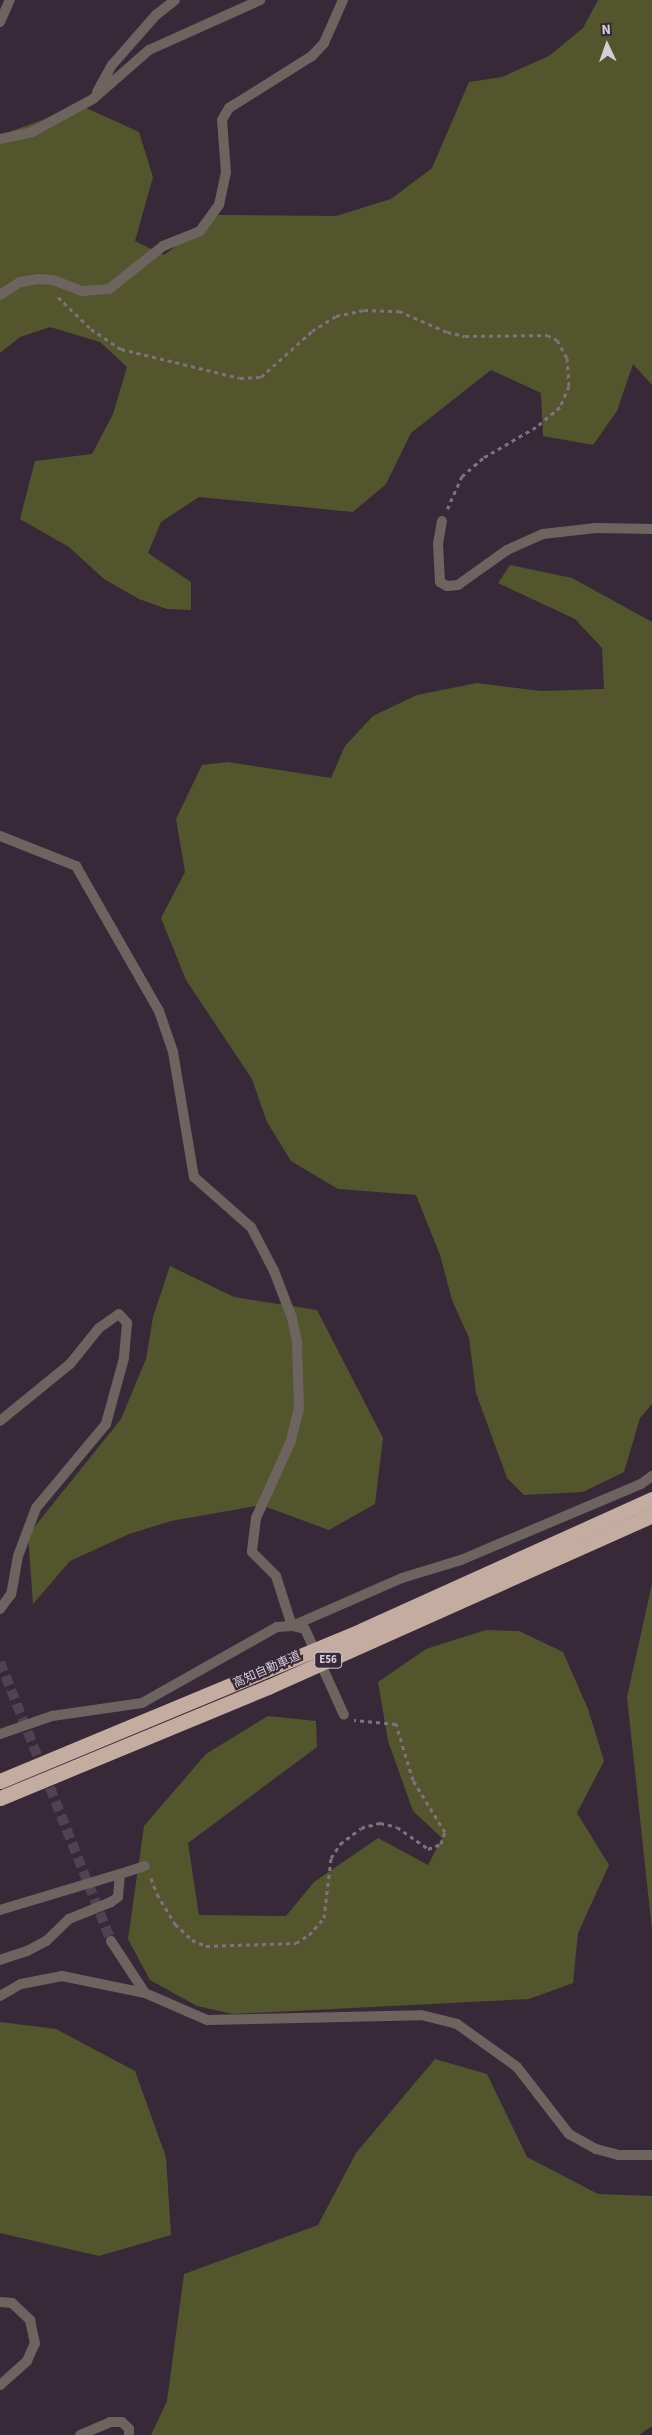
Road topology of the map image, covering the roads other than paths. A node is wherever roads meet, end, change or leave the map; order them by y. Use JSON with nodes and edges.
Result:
{"nodes":[{"id":1,"x":10,"y":0,"type":"edge"},
{"id":2,"x":175,"y":0,"type":"edge"},
{"id":3,"x":260,"y":0,"type":"edge"},
{"id":4,"x":343,"y":0,"type":"edge"},
{"id":5,"x":0,"y":22,"type":"edge"},
{"id":6,"x":93,"y":99,"type":"junction"},
{"id":7,"x":0,"y":139,"type":"edge"},
{"id":8,"x":0,"y":296,"type":"edge"},
{"id":9,"x":442,"y":521,"type":"road end"},
{"id":10,"x":652,"y":529,"type":"edge"},
{"id":11,"x":0,"y":836,"type":"edge"},
{"id":12,"x":0,"y":1421,"type":"edge"},
{"id":13,"x":652,"y":1476,"type":"edge"},
{"id":14,"x":652,"y":1499,"type":"edge"},
{"id":15,"x":652,"y":1515,"type":"edge"},
{"id":16,"x":2,"y":1602,"type":"edge"},
{"id":17,"x":292,"y":1626,"type":"junction"},
{"id":18,"x":344,"y":1715,"type":"road end"},
{"id":19,"x":0,"y":1734,"type":"edge"},
{"id":20,"x":0,"y":1781,"type":"edge"},
{"id":21,"x":0,"y":1798,"type":"edge"},
{"id":22,"x":145,"y":1866,"type":"road end"},
{"id":23,"x":120,"y":1874,"type":"junction"},
{"id":24,"x":0,"y":1910,"type":"edge"},
{"id":25,"x":111,"y":1941,"type":"tunnel mouth"},
{"id":26,"x":0,"y":1960,"type":"edge"},
{"id":27,"x":145,"y":1993,"type":"junction"},
{"id":28,"x":0,"y":1996,"type":"edge"},
{"id":29,"x":652,"y":2155,"type":"edge"},
{"id":30,"x":0,"y":2302,"type":"edge"},
{"id":31,"x":0,"y":2385,"type":"edge"},
{"id":32,"x":80,"y":2435,"type":"edge"},
{"id":33,"x":129,"y":2435,"type":"edge"}],
"edges":[{"from":1,"to":5,"type":"street"},
{"from":2,"to":6,"type":"street"},
{"from":3,"to":6,"type":"street"},
{"from":4,"to":8,"type":"street"},
{"from":6,"to":7,"type":"street"},
{"from":9,"to":10,"type":"street"},
{"from":11,"to":17,"type":"street"},
{"from":12,"to":16,"type":"street"},
{"from":13,"to":17,"type":"street"},
{"from":14,"to":20,"type":"highway","name":"高知自動車道","number":"E56"},
{"from":15,"to":21,"type":"highway","name":"高知自動車道","number":"E56"},
{"from":17,"to":18,"type":"street"},
{"from":17,"to":19,"type":"street"},
{"from":22,"to":23,"type":"street"},
{"from":23,"to":24,"type":"street"},
{"from":23,"to":26,"type":"street"},
{"from":25,"to":27,"type":"street"},
{"from":27,"to":28,"type":"street"},
{"from":27,"to":29,"type":"street"},
{"from":30,"to":31,"type":"street"},
{"from":32,"to":33,"type":"street"}]}
